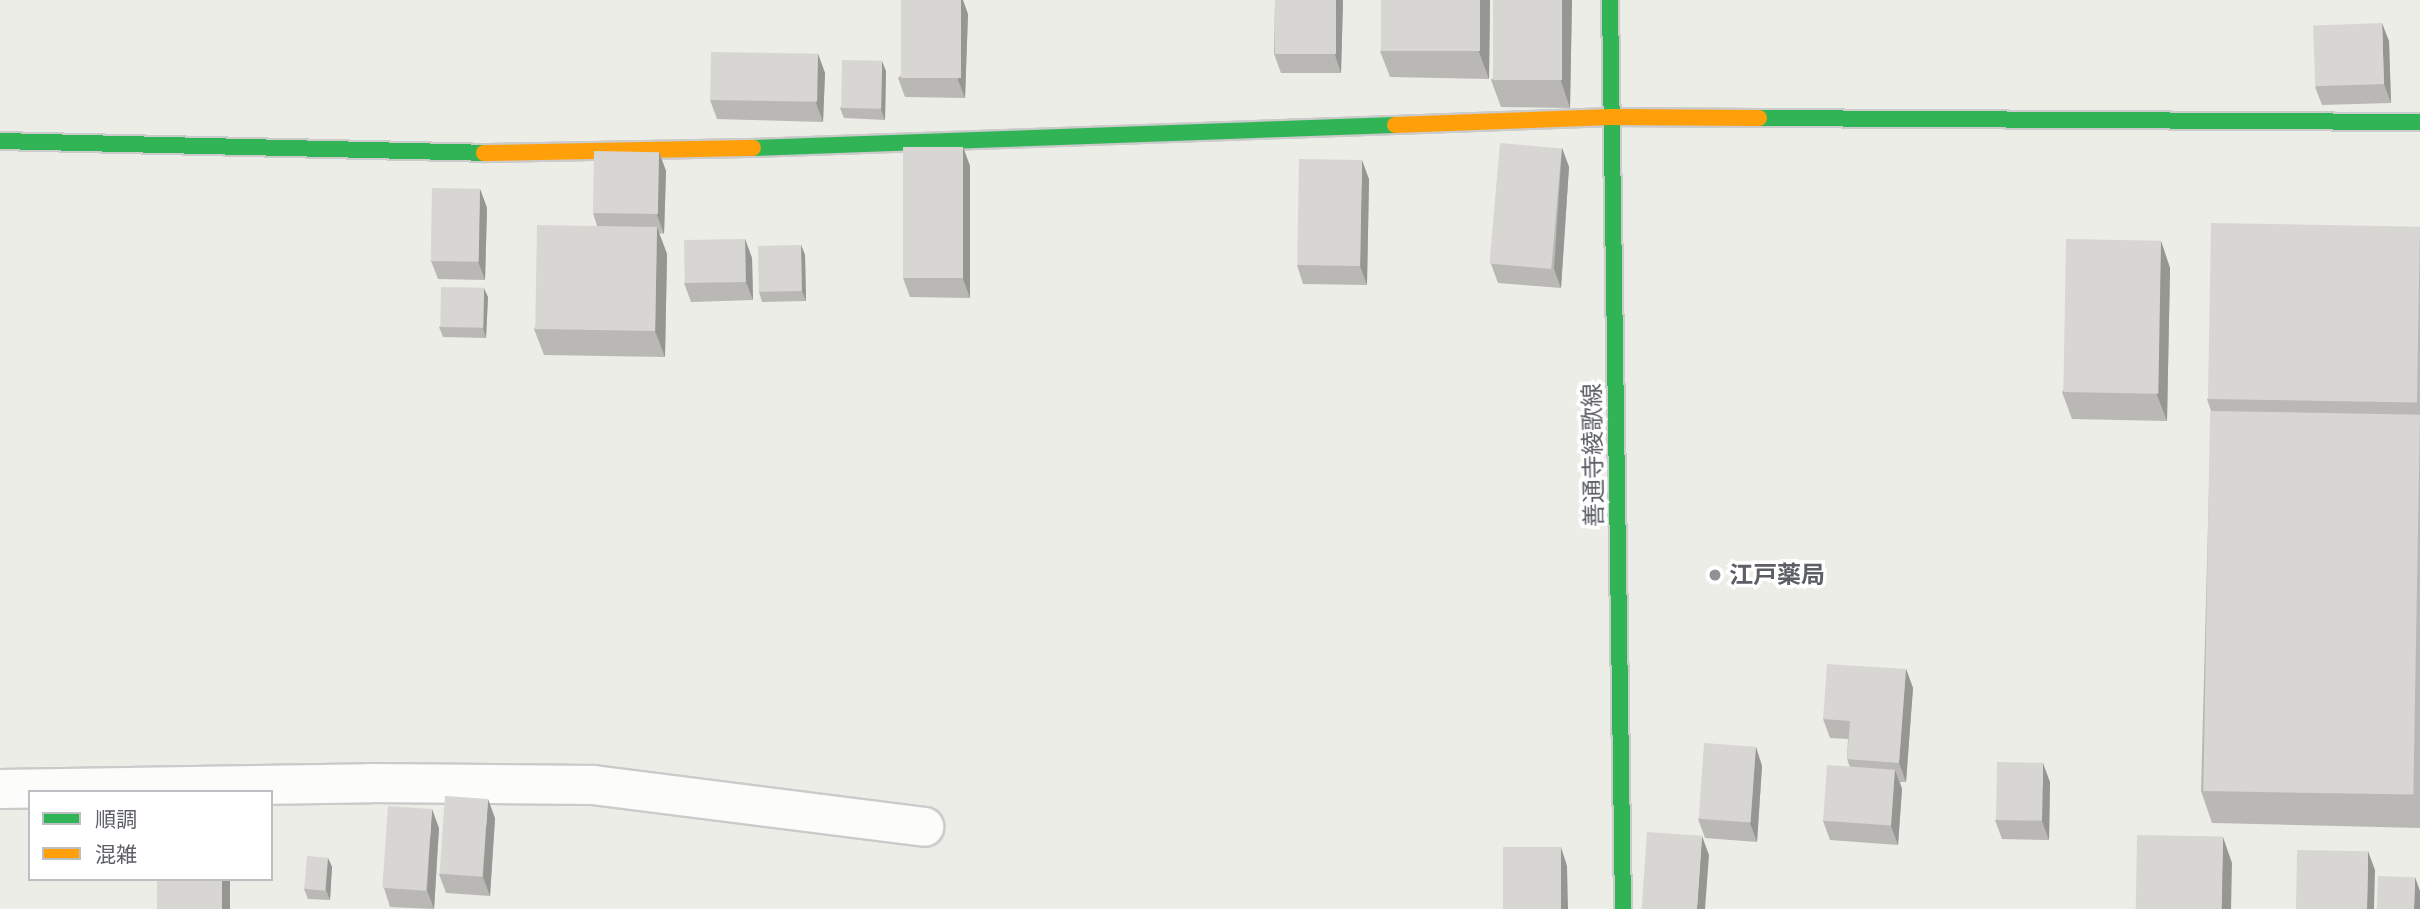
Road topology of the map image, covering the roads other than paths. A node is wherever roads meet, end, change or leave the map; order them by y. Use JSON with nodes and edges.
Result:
{"nodes":[{"id":1,"x":1610,"y":0,"type":"edge"},
{"id":2,"x":1611,"y":117,"type":"junction"},
{"id":3,"x":2420,"y":122,"type":"edge"},
{"id":4,"x":0,"y":141,"type":"edge"},
{"id":5,"x":0,"y":789,"type":"edge"},
{"id":6,"x":924,"y":827,"type":"dead end"},
{"id":7,"x":1623,"y":909,"type":"edge"}],
"edges":[{"from":1,"to":2,"type":"street","name":"善通寺綾歌線"},
{"from":2,"to":3,"type":"street"},
{"from":2,"to":4,"type":"street"},
{"from":2,"to":7,"type":"street","name":"善通寺綾歌線"},
{"from":5,"to":6,"type":"street"}]}
